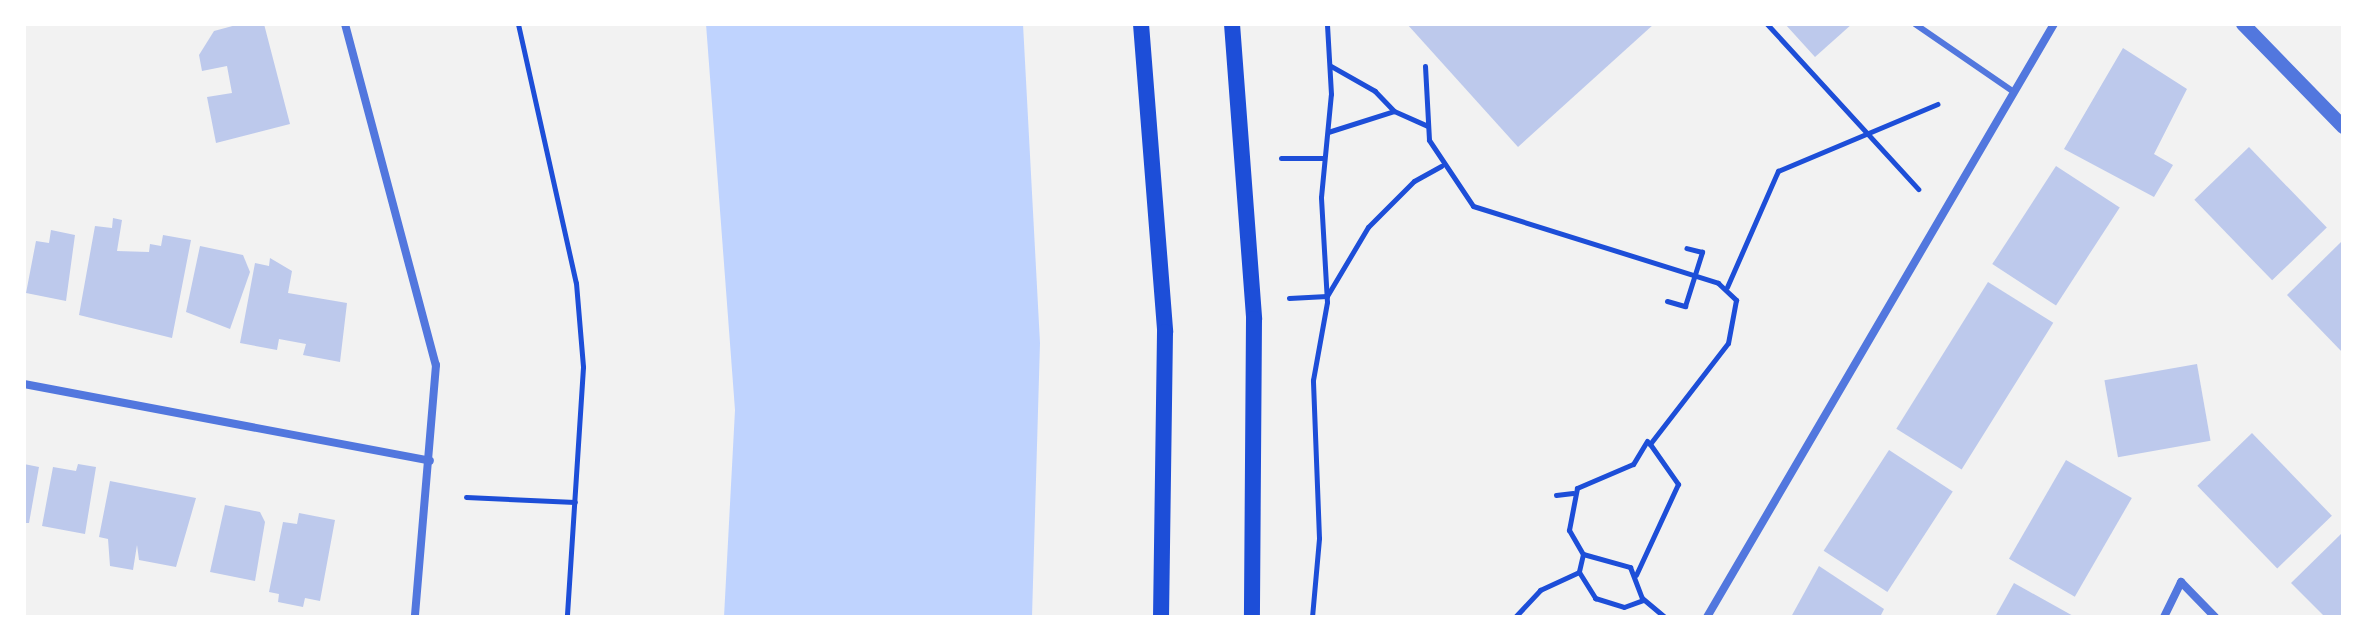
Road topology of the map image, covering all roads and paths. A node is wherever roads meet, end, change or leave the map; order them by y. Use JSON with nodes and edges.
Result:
{"nodes":[{"id":1,"x":345,"y":24,"type":"edge"},
{"id":2,"x":518,"y":24,"type":"edge"},
{"id":3,"x":1141,"y":24,"type":"edge"},
{"id":4,"x":1232,"y":24,"type":"edge"},
{"id":5,"x":1327,"y":24,"type":"edge"},
{"id":6,"x":1767,"y":24,"type":"edge"},
{"id":7,"x":1915,"y":24,"type":"edge"},
{"id":8,"x":2054,"y":24,"type":"edge"},
{"id":9,"x":2243,"y":24,"type":"edge"},
{"id":10,"x":1331,"y":66,"type":"junction"},
{"id":11,"x":1425,"y":66,"type":"dead end"},
{"id":12,"x":2014,"y":92,"type":"junction"},
{"id":13,"x":1937,"y":104,"type":"dead end"},
{"id":14,"x":1394,"y":111,"type":"junction"},
{"id":15,"x":1427,"y":126,"type":"junction"},
{"id":16,"x":2343,"y":127,"type":"edge"},
{"id":17,"x":1865,"y":131,"type":"junction"},
{"id":18,"x":1328,"y":132,"type":"junction"},
{"id":19,"x":1281,"y":158,"type":"dead end"},
{"id":20,"x":1324,"y":158,"type":"junction"},
{"id":21,"x":1441,"y":166,"type":"junction"},
{"id":22,"x":1918,"y":189,"type":"dead end"},
{"id":23,"x":1686,"y":248,"type":"dead end"},
{"id":24,"x":1695,"y":276,"type":"junction"},
{"id":25,"x":1727,"y":287,"type":"junction"},
{"id":26,"x":1327,"y":296,"type":"junction"},
{"id":27,"x":1289,"y":298,"type":"dead end"},
{"id":28,"x":1667,"y":301,"type":"dead end"},
{"id":29,"x":24,"y":384,"type":"edge"},
{"id":30,"x":1648,"y":442,"type":"junction"},
{"id":31,"x":430,"y":461,"type":"junction"},
{"id":32,"x":1574,"y":493,"type":"junction"},
{"id":33,"x":1556,"y":495,"type":"dead end"},
{"id":34,"x":466,"y":497,"type":"dead end"},
{"id":35,"x":575,"y":502,"type":"junction"},
{"id":36,"x":1583,"y":554,"type":"junction"},
{"id":37,"x":1579,"y":572,"type":"junction"},
{"id":38,"x":1636,"y":575,"type":"junction"},
{"id":39,"x":1643,"y":600,"type":"junction"},
{"id":40,"x":415,"y":617,"type":"edge"},
{"id":41,"x":567,"y":617,"type":"edge"},
{"id":42,"x":1161,"y":617,"type":"edge"},
{"id":43,"x":1252,"y":617,"type":"edge"},
{"id":44,"x":1312,"y":617,"type":"edge"},
{"id":45,"x":1515,"y":617,"type":"edge"},
{"id":46,"x":1665,"y":617,"type":"edge"},
{"id":47,"x":1707,"y":617,"type":"edge"},
{"id":48,"x":2164,"y":617,"type":"edge"},
{"id":49,"x":2215,"y":617,"type":"edge"}],
"edges":[{"from":1,"to":31,"type":"street"},
{"from":2,"to":35,"type":"path"},
{"from":3,"to":42,"type":"main road"},
{"from":4,"to":43,"type":"main road"},
{"from":5,"to":10,"type":"path"},
{"from":6,"to":17,"type":"path"},
{"from":7,"to":12,"type":"lane"},
{"from":8,"to":12,"type":"street"},
{"from":9,"to":16,"type":"street"},
{"from":10,"to":14,"type":"path"},
{"from":10,"to":18,"type":"path"},
{"from":11,"to":15,"type":"path"},
{"from":12,"to":47,"type":"street"},
{"from":13,"to":17,"type":"path"},
{"from":14,"to":15,"type":"path"},
{"from":14,"to":18,"type":"path"},
{"from":15,"to":21,"type":"path"},
{"from":17,"to":22,"type":"path"},
{"from":17,"to":25,"type":"path"},
{"from":18,"to":20,"type":"path"},
{"from":19,"to":20,"type":"path"},
{"from":20,"to":26,"type":"path"},
{"from":21,"to":24,"type":"path"},
{"from":21,"to":26,"type":"path"},
{"from":23,"to":24,"type":"path"},
{"from":24,"to":25,"type":"path"},
{"from":24,"to":28,"type":"path"},
{"from":25,"to":30,"type":"path"},
{"from":26,"to":27,"type":"path"},
{"from":26,"to":44,"type":"path"},
{"from":29,"to":31,"type":"street"},
{"from":30,"to":32,"type":"path"},
{"from":30,"to":38,"type":"path"},
{"from":31,"to":40,"type":"street"},
{"from":32,"to":33,"type":"path"},
{"from":32,"to":36,"type":"path"},
{"from":34,"to":35,"type":"path"},
{"from":35,"to":41,"type":"path"},
{"from":36,"to":37,"type":"path"},
{"from":36,"to":38,"type":"path"},
{"from":37,"to":39,"type":"path"},
{"from":37,"to":45,"type":"path"},
{"from":38,"to":39,"type":"path"},
{"from":39,"to":46,"type":"path"},
{"from":48,"to":49,"type":"street"}]}
